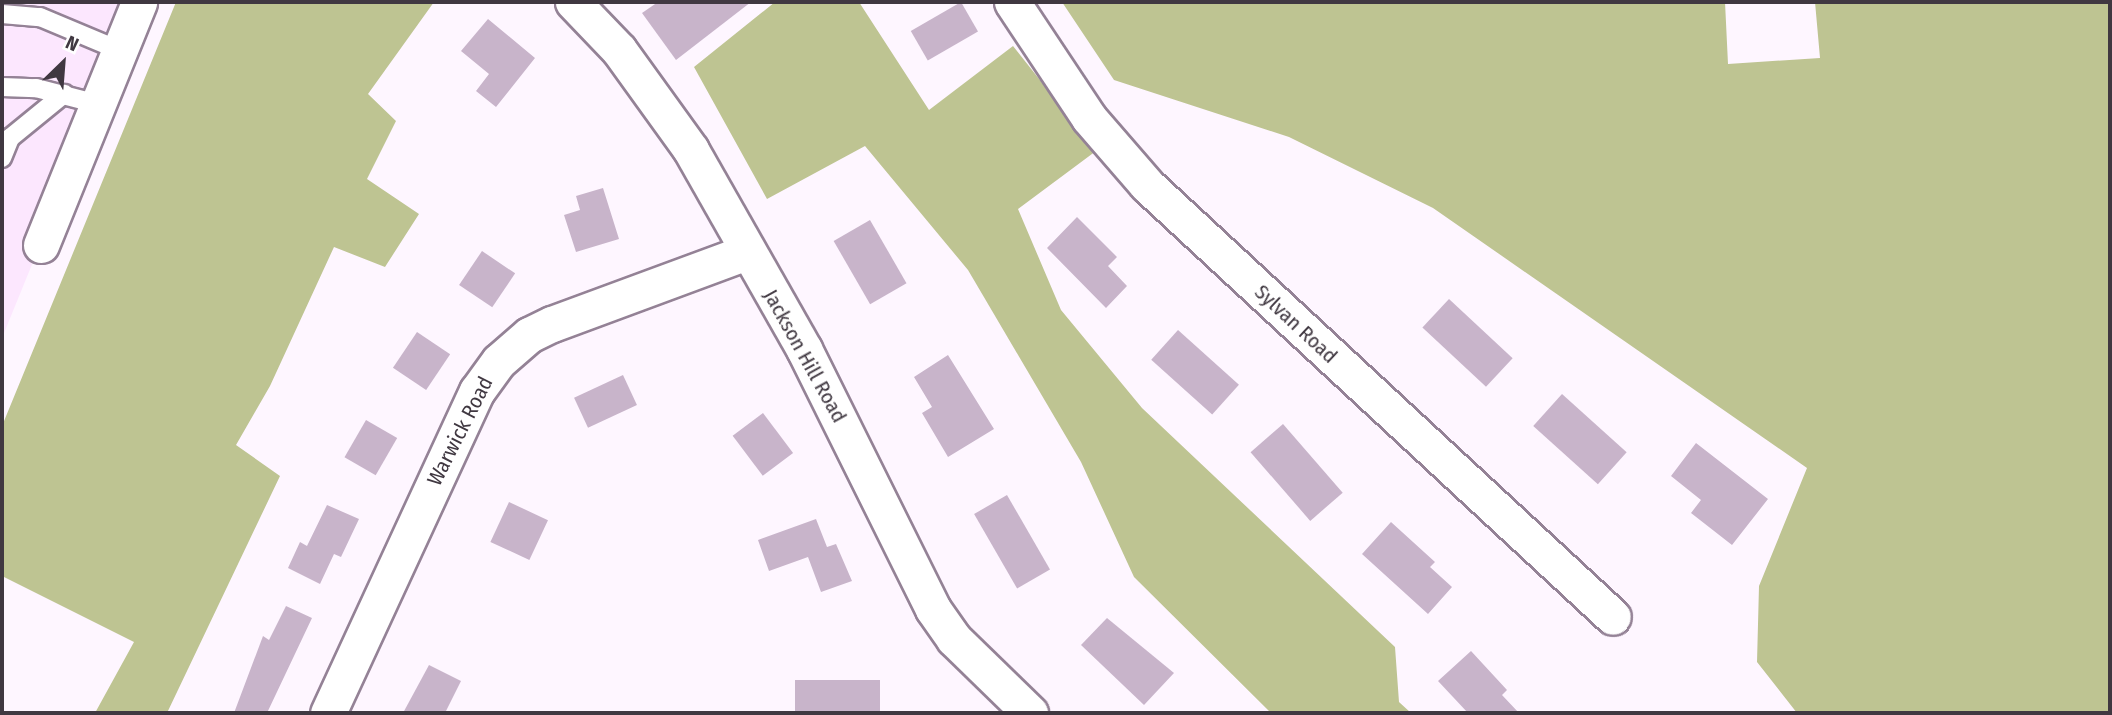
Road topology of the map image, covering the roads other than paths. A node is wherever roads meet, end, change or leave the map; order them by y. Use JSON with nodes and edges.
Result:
{"nodes":[{"id":1,"x":139,"y":2,"type":"edge"},
{"id":2,"x":573,"y":2,"type":"edge"},
{"id":3,"x":1012,"y":2,"type":"edge"},
{"id":4,"x":2,"y":15,"type":"edge"},
{"id":5,"x":119,"y":50,"type":"junction"},
{"id":6,"x":2,"y":87,"type":"edge"},
{"id":7,"x":64,"y":94,"type":"junction"},
{"id":8,"x":98,"y":104,"type":"junction"},
{"id":9,"x":2,"y":158,"type":"edge"},
{"id":10,"x":41,"y":245,"type":"dead end"},
{"id":11,"x":747,"y":252,"type":"junction"},
{"id":12,"x":1613,"y":617,"type":"dead end"},
{"id":13,"x":993,"y":698,"type":"edge"},
{"id":14,"x":328,"y":713,"type":"edge"},
{"id":15,"x":1030,"y":713,"type":"edge"}],
"edges":[{"from":1,"to":5,"type":"street"},
{"from":2,"to":11,"type":"street","name":"Jackson Hill Road"},
{"from":3,"to":12,"type":"street","name":"Sylvan Road"},
{"from":4,"to":5,"type":"lane"},
{"from":5,"to":8,"type":"street"},
{"from":6,"to":7,"type":"lane"},
{"from":7,"to":8,"type":"lane"},
{"from":7,"to":9,"type":"lane"},
{"from":8,"to":10,"type":"street"},
{"from":11,"to":13,"type":"street","name":"Jackson Hill Road"},
{"from":11,"to":14,"type":"street","name":"Warwick Road"},
{"from":13,"to":15,"type":"street","name":"Jackson Hill Road"}]}
